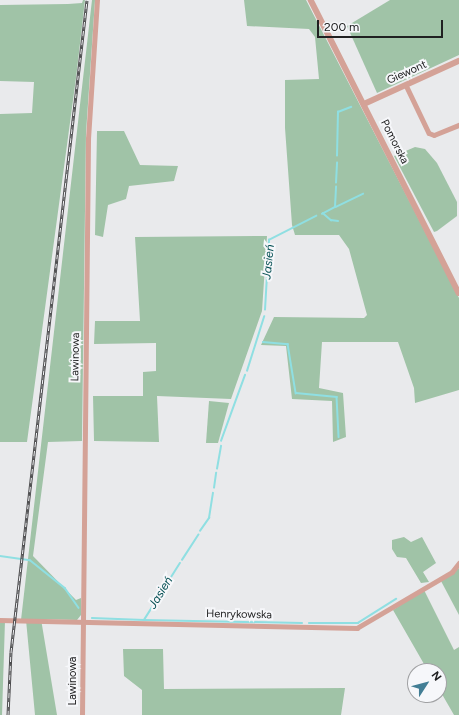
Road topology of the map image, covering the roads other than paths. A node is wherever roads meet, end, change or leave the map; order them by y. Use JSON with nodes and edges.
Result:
{"nodes":[{"id":1,"x":97,"y":0,"type":"edge"},
{"id":2,"x":311,"y":0,"type":"edge"},
{"id":3,"x":459,"y":61,"type":"edge"},
{"id":4,"x":406,"y":85,"type":"junction"},
{"id":5,"x":364,"y":104,"type":"junction"},
{"id":6,"x":459,"y":125,"type":"edge"},
{"id":7,"x":459,"y":293,"type":"edge"},
{"id":8,"x":459,"y":563,"type":"edge"},
{"id":9,"x":0,"y":620,"type":"edge"},
{"id":10,"x":82,"y":622,"type":"junction"},
{"id":11,"x":82,"y":715,"type":"edge"}],
"edges":[{"from":1,"to":10,"type":"street","name":"Lawinowa"},
{"from":2,"to":5,"type":"street","name":"Pomorska"},
{"from":3,"to":4,"type":"street","name":"Giewont"},
{"from":4,"to":5,"type":"street","name":"Giewont"},
{"from":4,"to":6,"type":"street"},
{"from":5,"to":7,"type":"street","name":"Pomorska"},
{"from":8,"to":10,"type":"street","name":"Henrykowska"},
{"from":9,"to":10,"type":"street","name":"Henrykowska"},
{"from":10,"to":11,"type":"street","name":"Lawinowa"}]}
